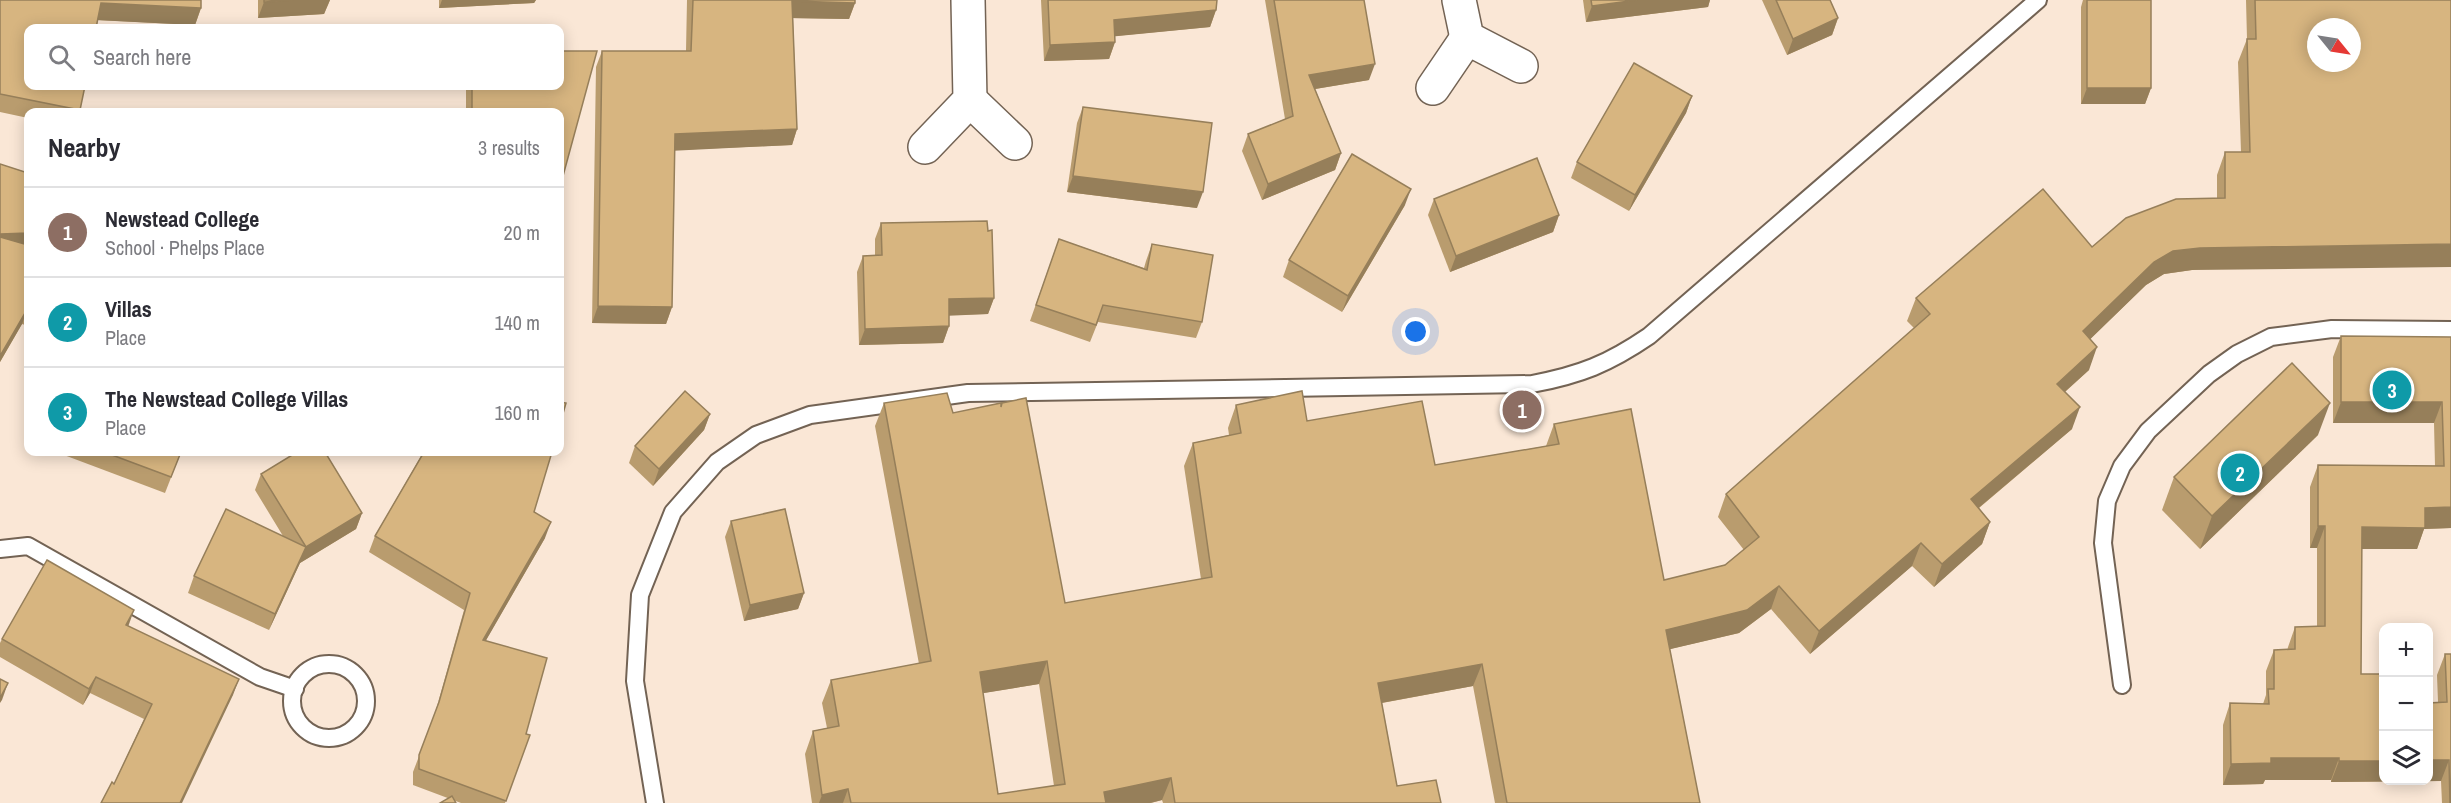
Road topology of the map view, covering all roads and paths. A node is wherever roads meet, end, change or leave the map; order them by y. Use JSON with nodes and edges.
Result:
{"nodes":[{"id":1,"x":968,"y":0,"type":"edge"},
{"id":2,"x":1459,"y":0,"type":"edge"},
{"id":3,"x":2038,"y":0,"type":"edge"},
{"id":4,"x":1467,"y":38,"type":"junction"},
{"id":5,"x":1521,"y":66,"type":"dead end"},
{"id":6,"x":1433,"y":88,"type":"dead end"},
{"id":7,"x":970,"y":100,"type":"junction"},
{"id":8,"x":1016,"y":143,"type":"dead end"},
{"id":9,"x":925,"y":147,"type":"dead end"},
{"id":10,"x":2451,"y":330,"type":"edge"},
{"id":11,"x":0,"y":549,"type":"edge"},
{"id":12,"x":2122,"y":685,"type":"dead end"},
{"id":13,"x":295,"y":689,"type":"junction"},
{"id":14,"x":655,"y":803,"type":"edge"}],
"edges":[{"from":1,"to":7,"type":"street"},
{"from":2,"to":4,"type":"street"},
{"from":3,"to":14,"type":"lane"},
{"from":4,"to":5,"type":"street"},
{"from":4,"to":6,"type":"street"},
{"from":7,"to":8,"type":"street"},
{"from":7,"to":9,"type":"street"},
{"from":10,"to":12,"type":"lane"},
{"from":11,"to":13,"type":"lane"},
{"from":13,"to":13,"type":"lane"}]}
